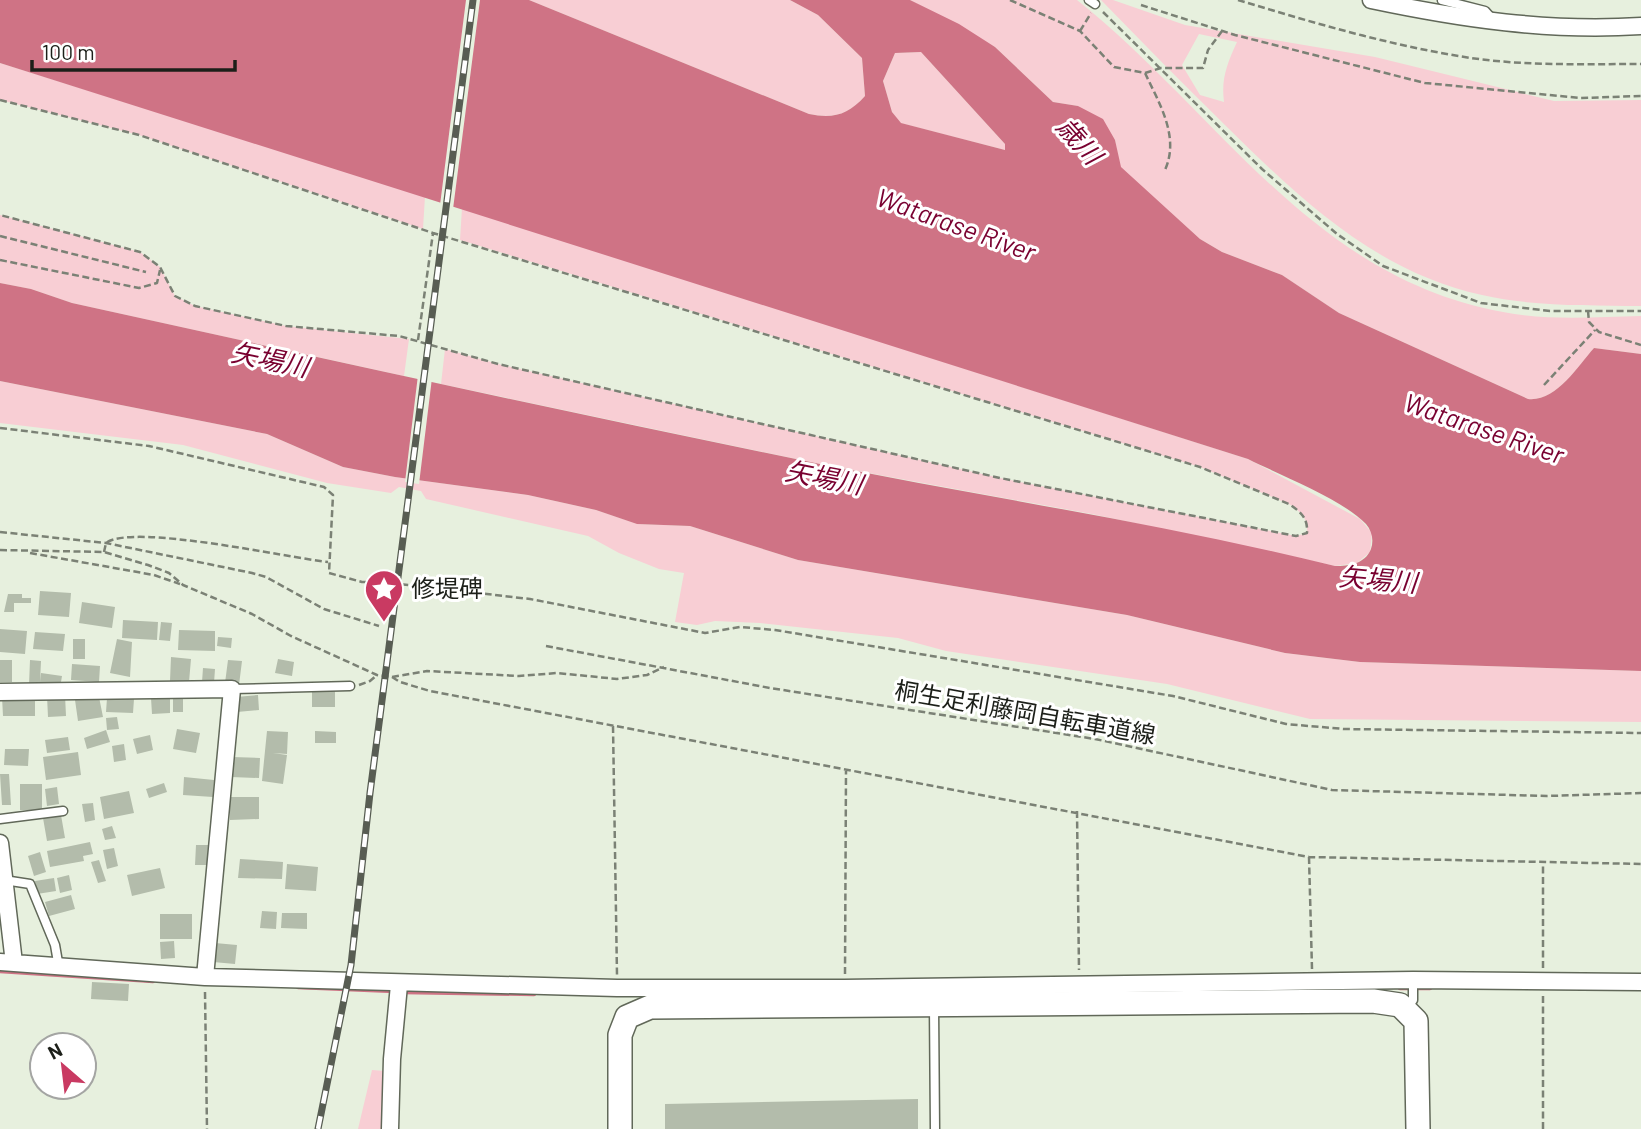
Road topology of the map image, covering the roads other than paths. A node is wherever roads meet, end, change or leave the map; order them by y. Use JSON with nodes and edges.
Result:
{"nodes":[{"id":1,"x":1371,"y":0,"type":"edge"},
{"id":2,"x":1442,"y":0,"type":"edge"},
{"id":3,"x":1496,"y":23,"type":"junction"},
{"id":4,"x":1641,"y":26,"type":"edge"},
{"id":5,"x":350,"y":686,"type":"road end"},
{"id":6,"x":232,"y":690,"type":"junction"},
{"id":7,"x":0,"y":692,"type":"edge"},
{"id":8,"x":63,"y":811,"type":"dead end"},
{"id":9,"x":0,"y":819,"type":"edge"},
{"id":10,"x":0,"y":843,"type":"edge"},
{"id":11,"x":2,"y":880,"type":"edge"},
{"id":12,"x":7,"y":963,"type":"edge"},
{"id":13,"x":59,"y":968,"type":"junction"},
{"id":14,"x":205,"y":977,"type":"junction"},
{"id":15,"x":1412,"y":980,"type":"junction"},
{"id":16,"x":1641,"y":982,"type":"edge"},
{"id":17,"x":399,"y":985,"type":"junction"},
{"id":18,"x":617,"y":988,"type":"junction"},
{"id":19,"x":934,"y":1004,"type":"junction"},
{"id":20,"x":1406,"y":1010,"type":"junction"},
{"id":21,"x":626,"y":1017,"type":"junction"},
{"id":22,"x":390,"y":1129,"type":"edge"},
{"id":23,"x":620,"y":1129,"type":"edge"},
{"id":24,"x":935,"y":1129,"type":"edge"},
{"id":25,"x":1418,"y":1129,"type":"edge"}],
"edges":[{"from":1,"to":3,"type":"street"},
{"from":2,"to":3,"type":"lane"},
{"from":3,"to":4,"type":"street"},
{"from":5,"to":6,"type":"lane"},
{"from":6,"to":7,"type":"street"},
{"from":6,"to":14,"type":"street"},
{"from":8,"to":9,"type":"lane"},
{"from":10,"to":11,"type":"street"},
{"from":11,"to":12,"type":"street"},
{"from":11,"to":13,"type":"lane"},
{"from":12,"to":13,"type":"street"},
{"from":13,"to":14,"type":"street"},
{"from":14,"to":17,"type":"street"},
{"from":15,"to":16,"type":"street"},
{"from":15,"to":18,"type":"street"},
{"from":15,"to":20,"type":"lane"},
{"from":17,"to":18,"type":"street"},
{"from":17,"to":22,"type":"street"},
{"from":18,"to":21,"type":"street"},
{"from":19,"to":20,"type":"street"},
{"from":19,"to":21,"type":"street"},
{"from":19,"to":24,"type":"lane"},
{"from":20,"to":25,"type":"street"},
{"from":21,"to":23,"type":"street"}]}
